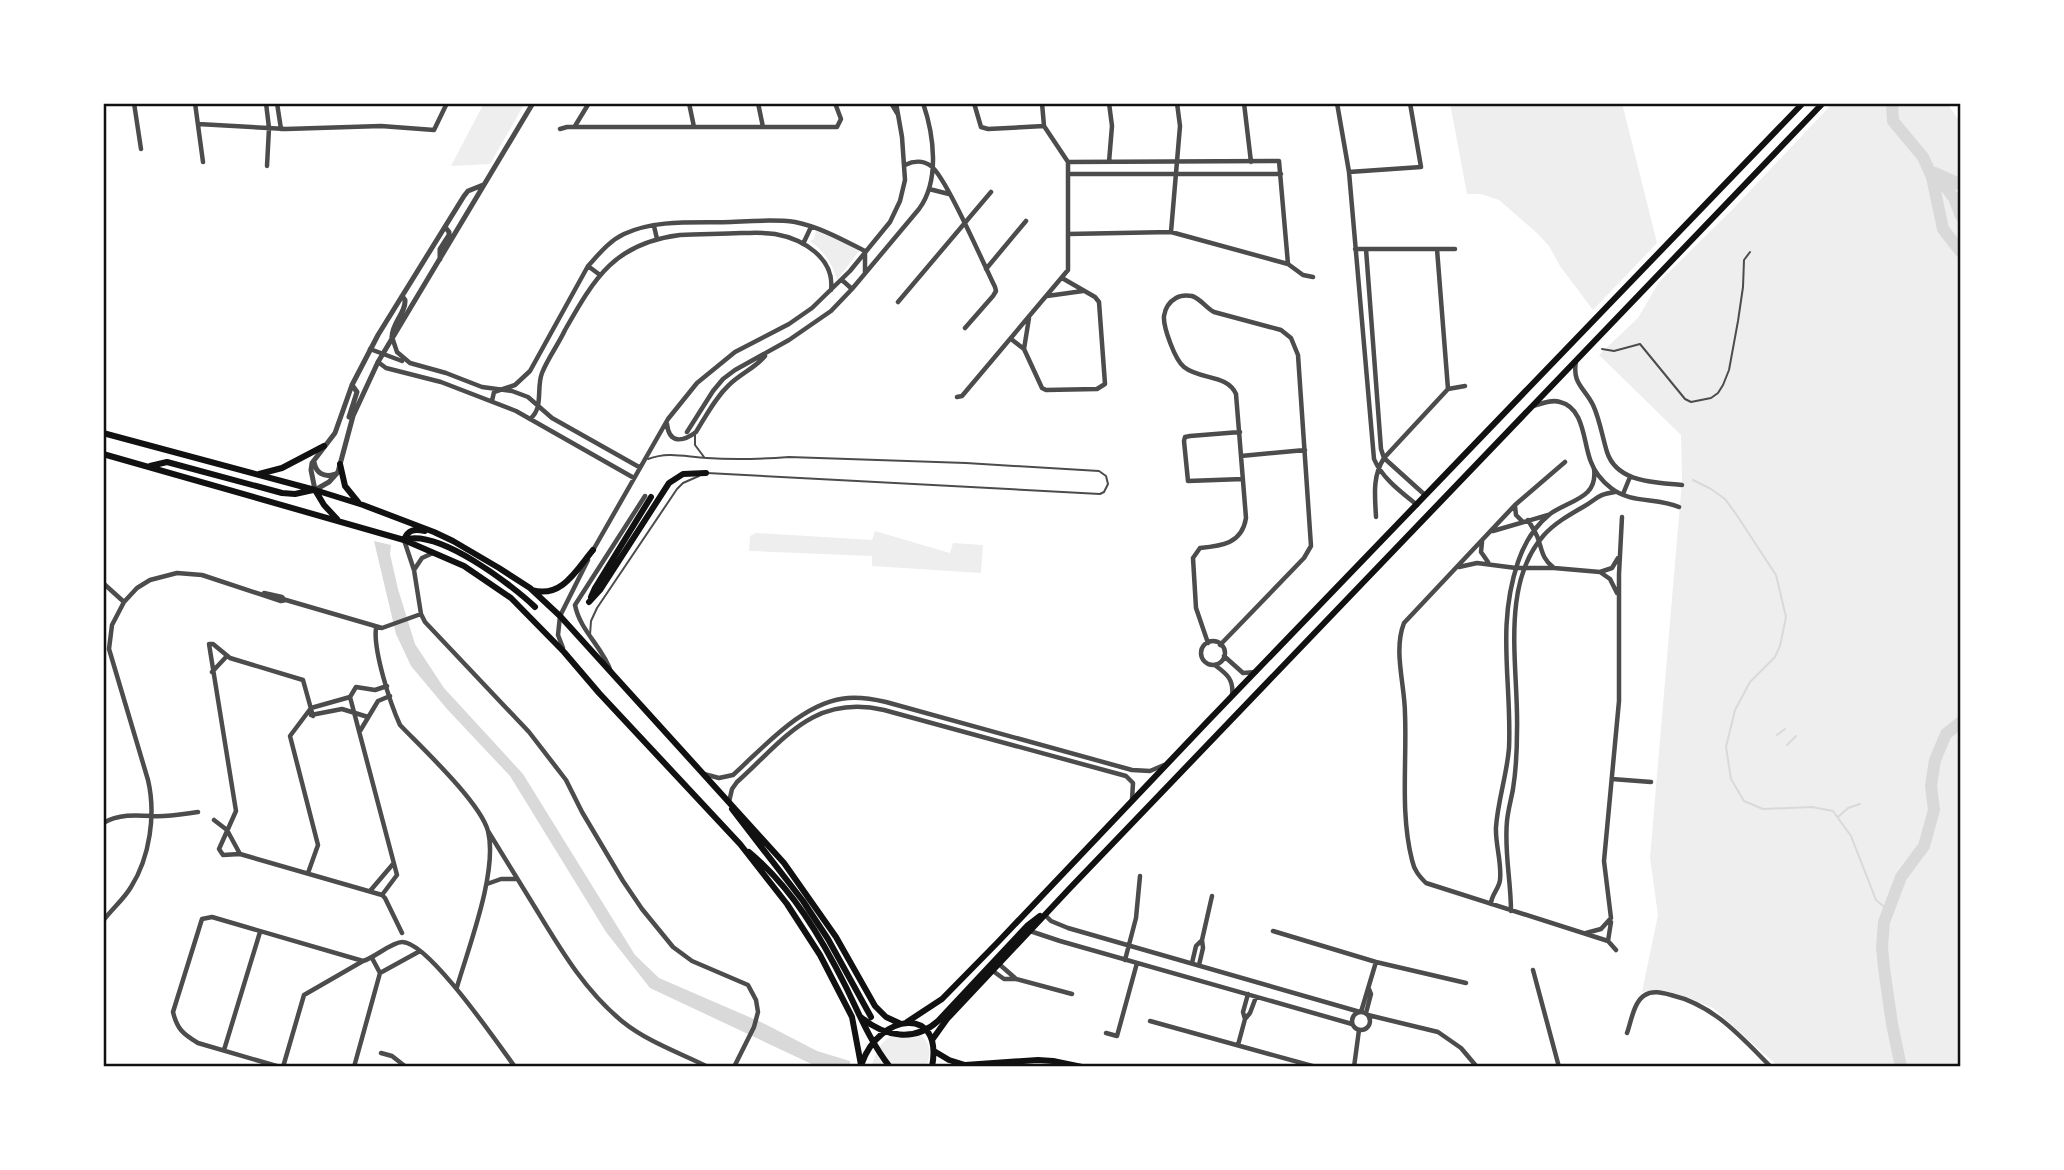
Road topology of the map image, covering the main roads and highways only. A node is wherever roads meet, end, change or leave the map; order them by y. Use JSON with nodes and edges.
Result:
{"nodes":[{"id":1,"x":1803,"y":103,"type":"edge"},
{"id":2,"x":1823,"y":103,"type":"edge"},
{"id":3,"x":1703,"y":207,"type":"junction"},
{"id":4,"x":1714,"y":218,"type":"junction"},
{"id":5,"x":103,"y":433,"type":"edge"},
{"id":6,"x":324,"y":446,"type":"road end"},
{"id":7,"x":103,"y":454,"type":"edge"},
{"id":8,"x":341,"y":464,"type":"road end"},
{"id":9,"x":148,"y":466,"type":"junction"},
{"id":10,"x":706,"y":473,"type":"road end"},
{"id":11,"x":254,"y":474,"type":"junction"},
{"id":12,"x":315,"y":490,"type":"junction"},
{"id":13,"x":648,"y":496,"type":"road end"},
{"id":14,"x":363,"y":505,"type":"junction"},
{"id":15,"x":339,"y":521,"type":"junction"},
{"id":16,"x":433,"y":532,"type":"junction"},
{"id":17,"x":404,"y":540,"type":"junction"},
{"id":18,"x":593,"y":550,"type":"road end"},
{"id":19,"x":530,"y":588,"type":"junction"},
{"id":20,"x":535,"y":607,"type":"dead end"},
{"id":21,"x":729,"y":803,"type":"junction"},
{"id":22,"x":740,"y":844,"type":"junction"},
{"id":23,"x":1044,"y":915,"type":"junction"},
{"id":24,"x":875,"y":1006,"type":"junction"},
{"id":25,"x":855,"y":1015,"type":"junction"},
{"id":26,"x":871,"y":1017,"type":"dead end"},
{"id":27,"x":908,"y":1022,"type":"junction"},
{"id":28,"x":899,"y":1023,"type":"junction"},
{"id":29,"x":932,"y":1040,"type":"junction"},
{"id":30,"x":934,"y":1051,"type":"junction"},
{"id":31,"x":861,"y":1066,"type":"edge"},
{"id":32,"x":977,"y":1066,"type":"edge"},
{"id":33,"x":890,"y":1067,"type":"edge"},
{"id":34,"x":932,"y":1067,"type":"edge"},
{"id":35,"x":1082,"y":1067,"type":"edge"}],
"edges":[{"from":1,"to":3,"type":"main road"},
{"from":2,"to":4,"type":"main road"},
{"from":3,"to":4,"type":"main road"},
{"from":3,"to":27,"type":"main road"},
{"from":4,"to":23,"type":"main road"},
{"from":5,"to":11,"type":"main road"},
{"from":6,"to":11,"type":"main road"},
{"from":7,"to":9,"type":"main road"},
{"from":8,"to":14,"type":"main road"},
{"from":9,"to":12,"type":"main road"},
{"from":9,"to":15,"type":"main road"},
{"from":10,"to":13,"type":"main road"},
{"from":11,"to":12,"type":"main road"},
{"from":12,"to":14,"type":"main road"},
{"from":12,"to":15,"type":"main road"},
{"from":14,"to":16,"type":"main road"},
{"from":15,"to":17,"type":"main road"},
{"from":16,"to":17,"type":"main road"},
{"from":16,"to":19,"type":"main road"},
{"from":17,"to":20,"type":"main road"},
{"from":17,"to":22,"type":"main road"},
{"from":18,"to":19,"type":"main road"},
{"from":19,"to":21,"type":"main road"},
{"from":21,"to":24,"type":"main road"},
{"from":21,"to":26,"type":"main road"},
{"from":22,"to":25,"type":"main road"},
{"from":22,"to":25,"type":"main road"},
{"from":23,"to":25,"type":"main road"},
{"from":23,"to":29,"type":"main road"},
{"from":24,"to":25,"type":"main road"},
{"from":24,"to":28,"type":"main road"},
{"from":25,"to":31,"type":"main road"},
{"from":25,"to":33,"type":"main road"},
{"from":27,"to":28,"type":"main road"},
{"from":27,"to":29,"type":"main road"},
{"from":28,"to":31,"type":"main road"},
{"from":29,"to":30,"type":"main road"},
{"from":30,"to":32,"type":"main road"},
{"from":30,"to":34,"type":"main road"},
{"from":32,"to":35,"type":"main road"}]}
